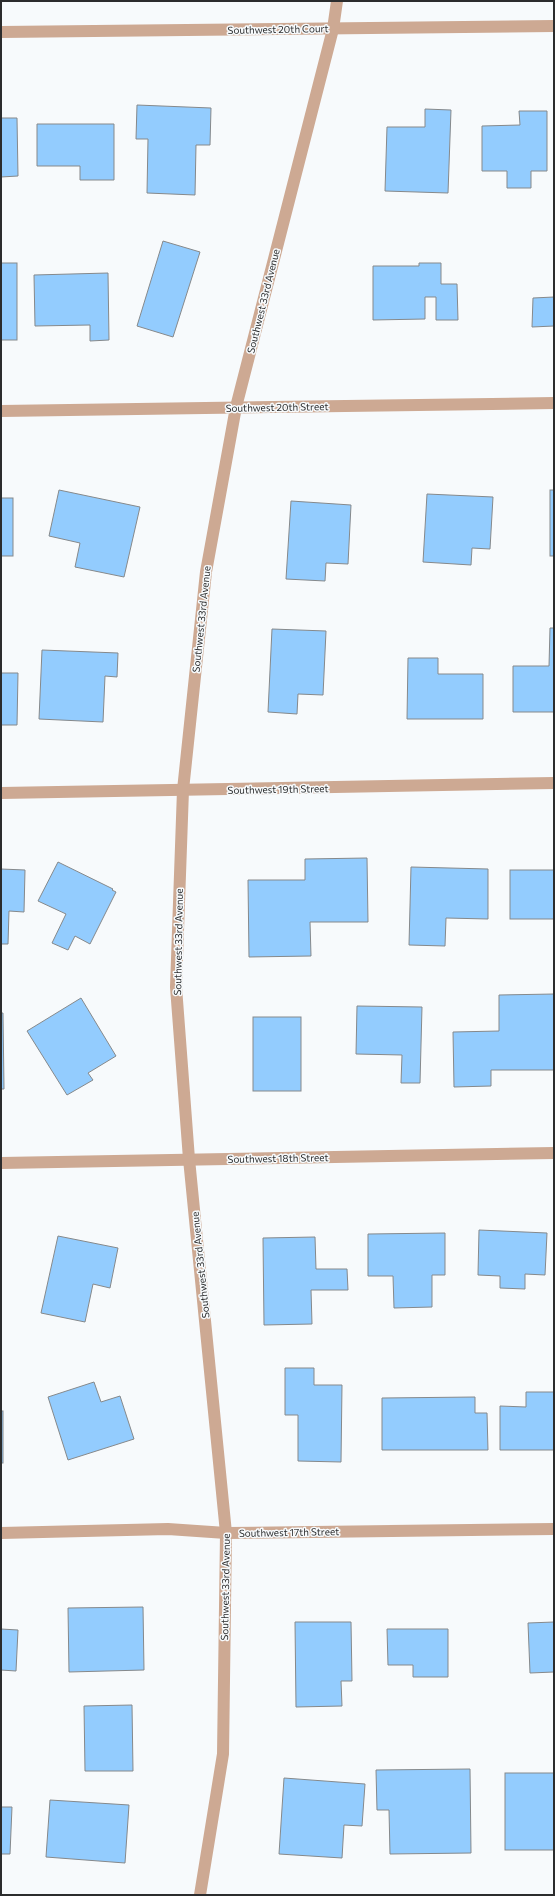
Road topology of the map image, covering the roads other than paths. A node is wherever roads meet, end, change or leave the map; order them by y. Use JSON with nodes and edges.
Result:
{"nodes":[{"id":1,"x":337,"y":1,"type":"edge"},
{"id":2,"x":554,"y":26,"type":"edge"},
{"id":3,"x":333,"y":28,"type":"junction"},
{"id":4,"x":1,"y":32,"type":"edge"},
{"id":5,"x":554,"y":403,"type":"edge"},
{"id":6,"x":236,"y":407,"type":"junction"},
{"id":7,"x":1,"y":411,"type":"edge"},
{"id":8,"x":554,"y":783,"type":"edge"},
{"id":9,"x":183,"y":790,"type":"junction"},
{"id":10,"x":1,"y":793,"type":"edge"},
{"id":11,"x":554,"y":1152,"type":"edge"},
{"id":12,"x":189,"y":1159,"type":"junction"},
{"id":13,"x":1,"y":1162,"type":"edge"},
{"id":14,"x":554,"y":1529,"type":"edge"},
{"id":15,"x":1,"y":1533,"type":"edge"},
{"id":16,"x":226,"y":1533,"type":"junction"},
{"id":17,"x":200,"y":1895,"type":"edge"}],
"edges":[{"from":1,"to":3,"type":"street","name":"Southwest 33rd Avenue"},
{"from":2,"to":3,"type":"street","name":"Southwest 20th Court"},
{"from":3,"to":4,"type":"street","name":"Southwest 20th Court"},
{"from":3,"to":6,"type":"street","name":"Southwest 33rd Avenue"},
{"from":5,"to":6,"type":"street","name":"Southwest 20th Street"},
{"from":6,"to":7,"type":"street","name":"Southwest 20th Street"},
{"from":6,"to":9,"type":"street","name":"Southwest 33rd Avenue"},
{"from":8,"to":9,"type":"street","name":"Southwest 19th Street"},
{"from":9,"to":10,"type":"street","name":"Southwest 19th Street"},
{"from":9,"to":12,"type":"street","name":"Southwest 33rd Avenue"},
{"from":11,"to":12,"type":"street","name":"Southwest 18th Street"},
{"from":12,"to":13,"type":"street","name":"Southwest 18th Street"},
{"from":12,"to":16,"type":"street","name":"Southwest 33rd Avenue"},
{"from":14,"to":16,"type":"street","name":"Southwest 17th Street"},
{"from":15,"to":16,"type":"street","name":"Southwest 17th Street"},
{"from":16,"to":17,"type":"street","name":"Southwest 33rd Avenue"}]}
